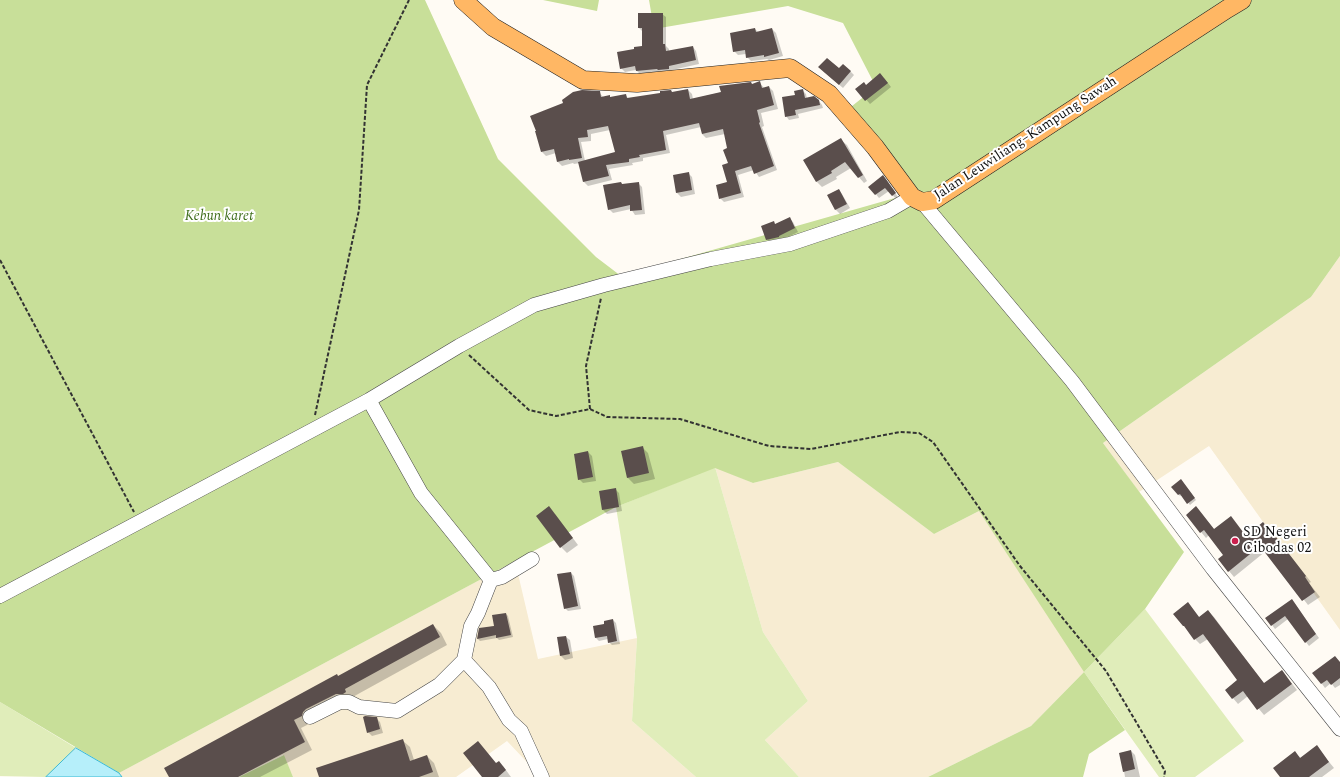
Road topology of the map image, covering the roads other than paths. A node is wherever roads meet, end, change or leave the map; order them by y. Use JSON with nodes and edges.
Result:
{"nodes":[{"id":1,"x":463,"y":0,"type":"edge"},
{"id":2,"x":1242,"y":0,"type":"edge"},
{"id":3,"x":917,"y":199,"type":"junction"},
{"id":4,"x":369,"y":400,"type":"junction"},
{"id":5,"x":532,"y":559,"type":"dead end"},
{"id":6,"x":491,"y":580,"type":"junction"},
{"id":7,"x":0,"y":596,"type":"edge"},
{"id":8,"x":464,"y":660,"type":"junction"},
{"id":9,"x":310,"y":717,"type":"dead end"},
{"id":10,"x":1340,"y":729,"type":"edge"},
{"id":11,"x":542,"y":777,"type":"edge"}],
"edges":[{"from":1,"to":3,"type":"main road","name":"Jalan Leuwiliang–Kampung Sawah"},
{"from":2,"to":3,"type":"main road","name":"Jalan Leuwiliang–Kampung Sawah"},
{"from":3,"to":4,"type":"street"},
{"from":3,"to":10,"type":"street"},
{"from":4,"to":6,"type":"street"},
{"from":4,"to":7,"type":"street"},
{"from":5,"to":6,"type":"street"},
{"from":6,"to":8,"type":"street"},
{"from":8,"to":9,"type":"street"},
{"from":8,"to":11,"type":"street"}]}
